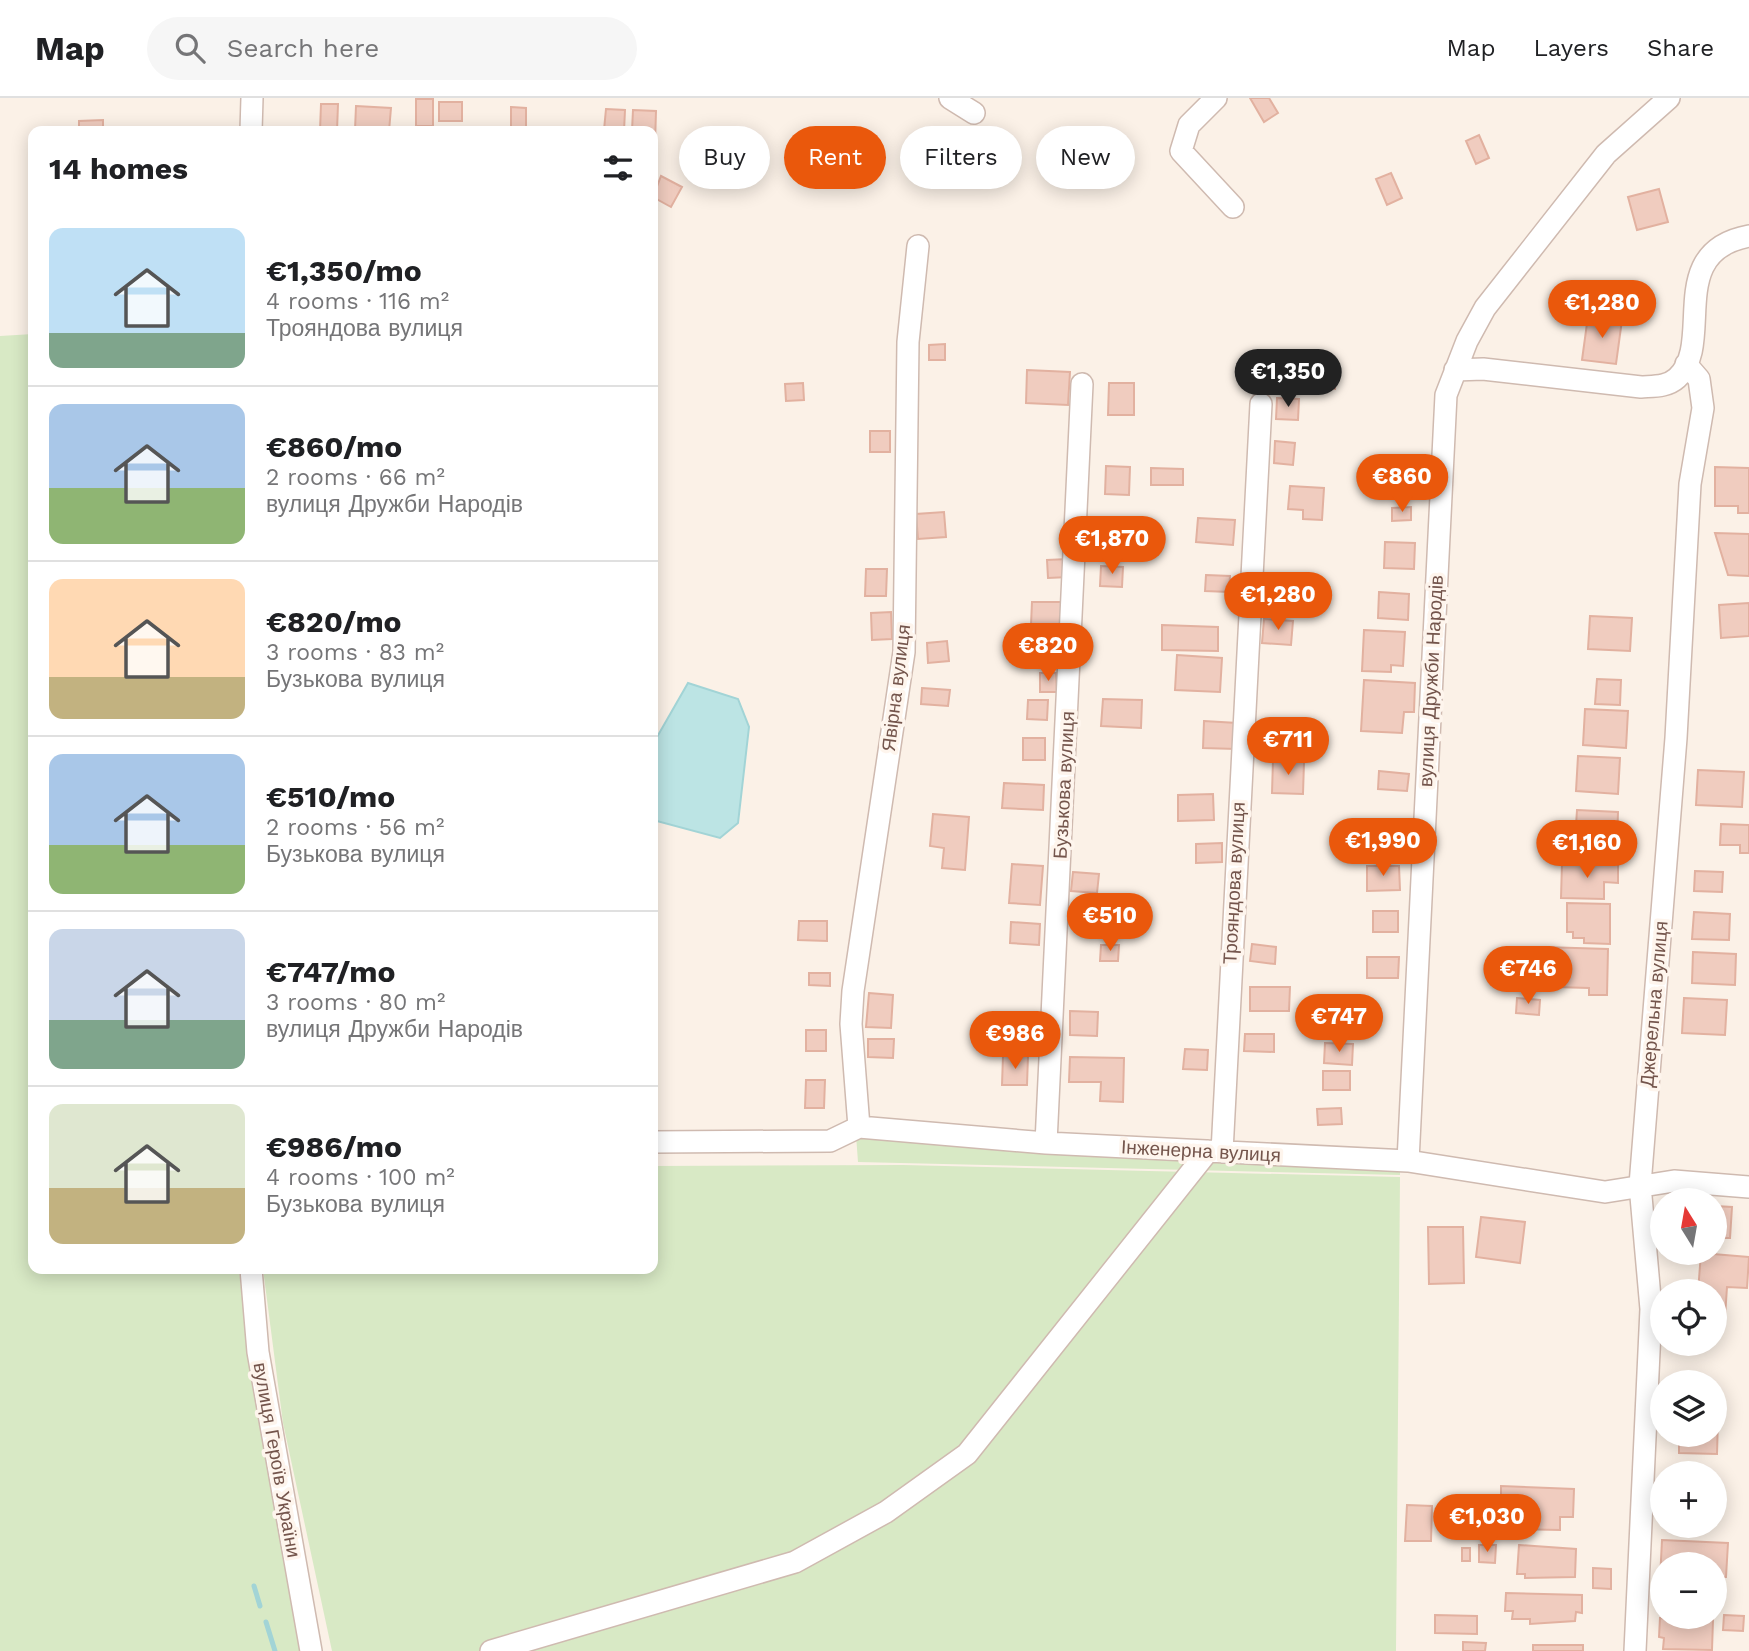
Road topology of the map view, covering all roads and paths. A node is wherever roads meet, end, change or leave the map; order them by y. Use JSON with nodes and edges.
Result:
{"nodes":[{"id":1,"x":252,"y":98,"type":"edge"},
{"id":2,"x":950,"y":98,"type":"edge"},
{"id":3,"x":1216,"y":98,"type":"edge"},
{"id":4,"x":1670,"y":98,"type":"edge"},
{"id":5,"x":974,"y":113,"type":"dead end"},
{"id":6,"x":251,"y":126,"type":"edge"},
{"id":7,"x":1233,"y":206,"type":"dead end"},
{"id":8,"x":1749,"y":236,"type":"edge"},
{"id":9,"x":918,"y":246,"type":"dead end"},
{"id":10,"x":1686,"y":364,"type":"junction"},
{"id":11,"x":1455,"y":370,"type":"junction"},
{"id":12,"x":1082,"y":384,"type":"dead end"},
{"id":13,"x":1261,"y":404,"type":"dead end"},
{"id":14,"x":859,"y":1128,"type":"junction"},
{"id":15,"x":658,"y":1142,"type":"edge"},
{"id":16,"x":1046,"y":1143,"type":"junction"},
{"id":17,"x":1215,"y":1151,"type":"junction"},
{"id":18,"x":1408,"y":1161,"type":"junction"},
{"id":19,"x":1640,"y":1185,"type":"junction"},
{"id":20,"x":1749,"y":1187,"type":"edge"},
{"id":21,"x":251,"y":1274,"type":"edge"},
{"id":22,"x":312,"y":1651,"type":"edge"},
{"id":23,"x":491,"y":1651,"type":"edge"},
{"id":24,"x":1635,"y":1651,"type":"edge"}],
"edges":[{"from":1,"to":6,"type":"street"},
{"from":2,"to":5,"type":"street"},
{"from":3,"to":7,"type":"street"},
{"from":4,"to":11,"type":"street","name":"вулиця Дружби Народів"},
{"from":8,"to":10,"type":"street"},
{"from":9,"to":14,"type":"street","name":"Явірна вулиця"},
{"from":10,"to":11,"type":"street"},
{"from":10,"to":19,"type":"street","name":"Джерельна вулиця"},
{"from":11,"to":18,"type":"street","name":"вулиця Дружби Народів"},
{"from":12,"to":16,"type":"street","name":"Бузькова вулиця"},
{"from":13,"to":17,"type":"street","name":"Трояндова вулиця"},
{"from":14,"to":15,"type":"street","name":"Інженерна вулиця"},
{"from":14,"to":16,"type":"street","name":"Інженерна вулиця"},
{"from":16,"to":17,"type":"street","name":"Інженерна вулиця"},
{"from":17,"to":18,"type":"street","name":"Інженерна вулиця"},
{"from":17,"to":23,"type":"street"},
{"from":18,"to":19,"type":"street","name":"Інженерна вулиця"},
{"from":19,"to":20,"type":"street","name":"Інженерна вулиця"},
{"from":19,"to":24,"type":"street","name":"Джерельна вулиця"},
{"from":21,"to":22,"type":"street","name":"вулиця Героїв України"}]}
